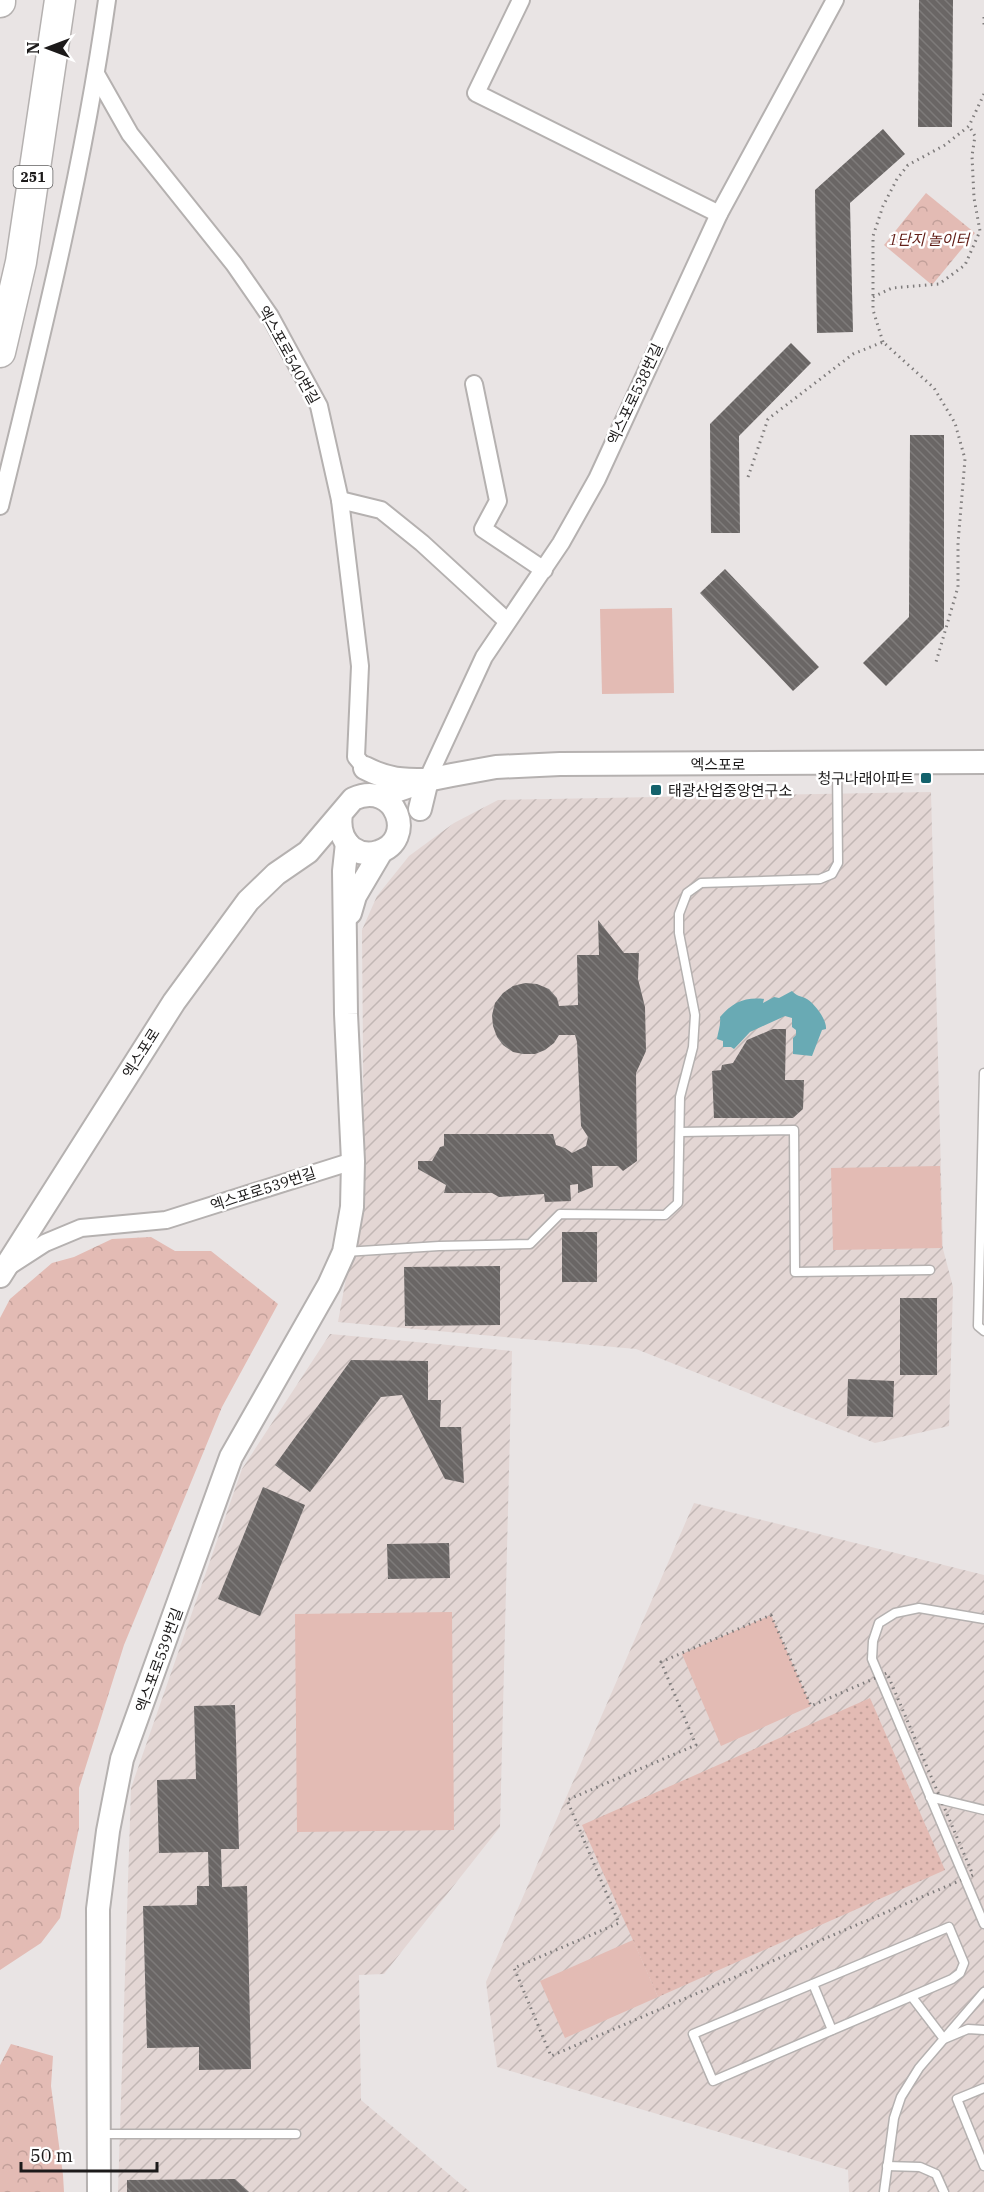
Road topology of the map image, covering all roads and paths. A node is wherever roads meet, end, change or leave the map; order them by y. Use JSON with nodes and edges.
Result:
{"nodes":[{"id":1,"x":60,"y":0,"type":"edge"},
{"id":2,"x":107,"y":0,"type":"edge"},
{"id":3,"x":521,"y":0,"type":"edge"},
{"id":4,"x":835,"y":0,"type":"edge"},
{"id":5,"x":984,"y":17,"type":"edge"},
{"id":6,"x":984,"y":28,"type":"edge"},
{"id":7,"x":96,"y":74,"type":"junction"},
{"id":8,"x":984,"y":94,"type":"edge"},
{"id":9,"x":969,"y":126,"type":"junction"},
{"id":10,"x":719,"y":214,"type":"junction"},
{"id":11,"x":873,"y":297,"type":"junction"},
{"id":12,"x":883,"y":342,"type":"junction"},
{"id":13,"x":0,"y":352,"type":"edge"},
{"id":14,"x":474,"y":384,"type":"dead end"},
{"id":15,"x":748,"y":477,"type":"dead end"},
{"id":16,"x":340,"y":500,"type":"junction"},
{"id":17,"x":0,"y":506,"type":"edge"},
{"id":18,"x":544,"y":570,"type":"junction"},
{"id":19,"x":507,"y":621,"type":"junction"},
{"id":20,"x":936,"y":662,"type":"dead end"},
{"id":21,"x":984,"y":762,"type":"edge"},
{"id":22,"x":361,"y":763,"type":"junction"},
{"id":23,"x":837,"y":763,"type":"junction"},
{"id":24,"x":452,"y":775,"type":"junction"},
{"id":25,"x":428,"y":780,"type":"junction"},
{"id":26,"x":376,"y":795,"type":"junction"},
{"id":27,"x":420,"y":809,"type":"junction"},
{"id":28,"x":344,"y":810,"type":"junction"},
{"id":29,"x":399,"y":831,"type":"junction"},
{"id":30,"x":346,"y":841,"type":"junction"},
{"id":31,"x":312,"y":852,"type":"junction"},
{"id":32,"x":381,"y":852,"type":"junction"},
{"id":33,"x":344,"y":880,"type":"junction"},
{"id":34,"x":346,"y":926,"type":"junction"},
{"id":35,"x":984,"y":1073,"type":"edge"},
{"id":36,"x":681,"y":1132,"type":"junction"},
{"id":37,"x":352,"y":1161,"type":"junction"},
{"id":38,"x":982,"y":1190,"type":"edge"},
{"id":39,"x":344,"y":1252,"type":"junction"},
{"id":40,"x":930,"y":1270,"type":"dead end"},
{"id":41,"x":2,"y":1272,"type":"edge"},
{"id":42,"x":984,"y":1331,"type":"edge"},
{"id":43,"x":984,"y":1619,"type":"edge"},
{"id":44,"x":879,"y":1676,"type":"junction"},
{"id":45,"x":930,"y":1797,"type":"junction"},
{"id":46,"x":941,"y":1800,"type":"junction"},
{"id":47,"x":984,"y":1810,"type":"edge"},
{"id":48,"x":964,"y":1879,"type":"junction"},
{"id":49,"x":984,"y":1924,"type":"edge"},
{"id":50,"x":813,"y":1984,"type":"junction"},
{"id":51,"x":984,"y":1992,"type":"edge"},
{"id":52,"x":912,"y":1997,"type":"junction"},
{"id":53,"x":832,"y":2030,"type":"junction"},
{"id":54,"x":984,"y":2030,"type":"edge"},
{"id":55,"x":944,"y":2039,"type":"junction"},
{"id":56,"x":984,"y":2088,"type":"edge"},
{"id":57,"x":100,"y":2134,"type":"junction"},
{"id":58,"x":296,"y":2134,"type":"dead end"},
{"id":59,"x":887,"y":2166,"type":"junction"},
{"id":60,"x":984,"y":2166,"type":"edge"},
{"id":61,"x":99,"y":2192,"type":"edge"},
{"id":62,"x":884,"y":2192,"type":"edge"},
{"id":63,"x":944,"y":2192,"type":"edge"}],
"edges":[{"from":1,"to":13,"type":"highway","number":"251"},
{"from":2,"to":7,"type":"street"},
{"from":3,"to":10,"type":"street"},
{"from":4,"to":10,"type":"street","name":"엑스포로538번길"},
{"from":5,"to":6,"type":"path"},
{"from":7,"to":16,"type":"street","name":"엑스포로540번길"},
{"from":7,"to":17,"type":"street"},
{"from":8,"to":9,"type":"path"},
{"from":9,"to":11,"type":"path"},
{"from":9,"to":11,"type":"path"},
{"from":10,"to":18,"type":"street","name":"엑스포로538번길"},
{"from":11,"to":12,"type":"path"},
{"from":12,"to":15,"type":"path"},
{"from":12,"to":20,"type":"path"},
{"from":14,"to":18,"type":"street"},
{"from":16,"to":19,"type":"street"},
{"from":16,"to":22,"type":"street","name":"엑스포로540번길"},
{"from":18,"to":19,"type":"street","name":"엑스포로538번길"},
{"from":19,"to":25,"type":"street","name":"엑스포로538번길"},
{"from":21,"to":23,"type":"main road","name":"엑스포로"},
{"from":22,"to":25,"type":"main road"},
{"from":22,"to":26,"type":"main road"},
{"from":22,"to":28,"type":"main road"},
{"from":23,"to":24,"type":"main road","name":"엑스포로"},
{"from":23,"to":36,"type":"lane"},
{"from":24,"to":25,"type":"main road","name":"엑스포로"},
{"from":24,"to":27,"type":"main road"},
{"from":25,"to":26,"type":"main road"},
{"from":25,"to":27,"type":"main road"},
{"from":26,"to":28,"type":"main road"},
{"from":26,"to":29,"type":"main road"},
{"from":27,"to":29,"type":"main road"},
{"from":28,"to":30,"type":"main road"},
{"from":28,"to":31,"type":"main road"},
{"from":29,"to":32,"type":"main road"},
{"from":30,"to":31,"type":"main road"},
{"from":30,"to":32,"type":"main road"},
{"from":30,"to":33,"type":"main road"},
{"from":31,"to":33,"type":"main road"},
{"from":31,"to":41,"type":"main road","name":"엑스포로"},
{"from":32,"to":34,"type":"main road"},
{"from":33,"to":34,"type":"main road"},
{"from":34,"to":37,"type":"main road","name":"엑스포로539번길"},
{"from":35,"to":38,"type":"lane"},
{"from":36,"to":39,"type":"lane"},
{"from":36,"to":40,"type":"lane"},
{"from":37,"to":39,"type":"main road","name":"엑스포로539번길"},
{"from":37,"to":41,"type":"street","name":"엑스포로539번길"},
{"from":38,"to":42,"type":"lane"},
{"from":39,"to":57,"type":"main road","name":"엑스포로539번길"},
{"from":43,"to":44,"type":"lane"},
{"from":44,"to":45,"type":"lane"},
{"from":44,"to":46,"type":"path"},
{"from":44,"to":48,"type":"path"},
{"from":45,"to":46,"type":"lane"},
{"from":45,"to":48,"type":"lane"},
{"from":46,"to":47,"type":"lane"},
{"from":46,"to":48,"type":"path"},
{"from":48,"to":49,"type":"lane"},
{"from":50,"to":52,"type":"lane"},
{"from":50,"to":53,"type":"lane"},
{"from":50,"to":53,"type":"lane"},
{"from":51,"to":55,"type":"lane"},
{"from":52,"to":53,"type":"lane"},
{"from":52,"to":55,"type":"lane"},
{"from":54,"to":55,"type":"lane"},
{"from":55,"to":59,"type":"lane"},
{"from":56,"to":60,"type":"lane"},
{"from":57,"to":58,"type":"lane"},
{"from":57,"to":61,"type":"main road","name":"엑스포로539번길"},
{"from":59,"to":62,"type":"lane"},
{"from":59,"to":63,"type":"lane"}]}
